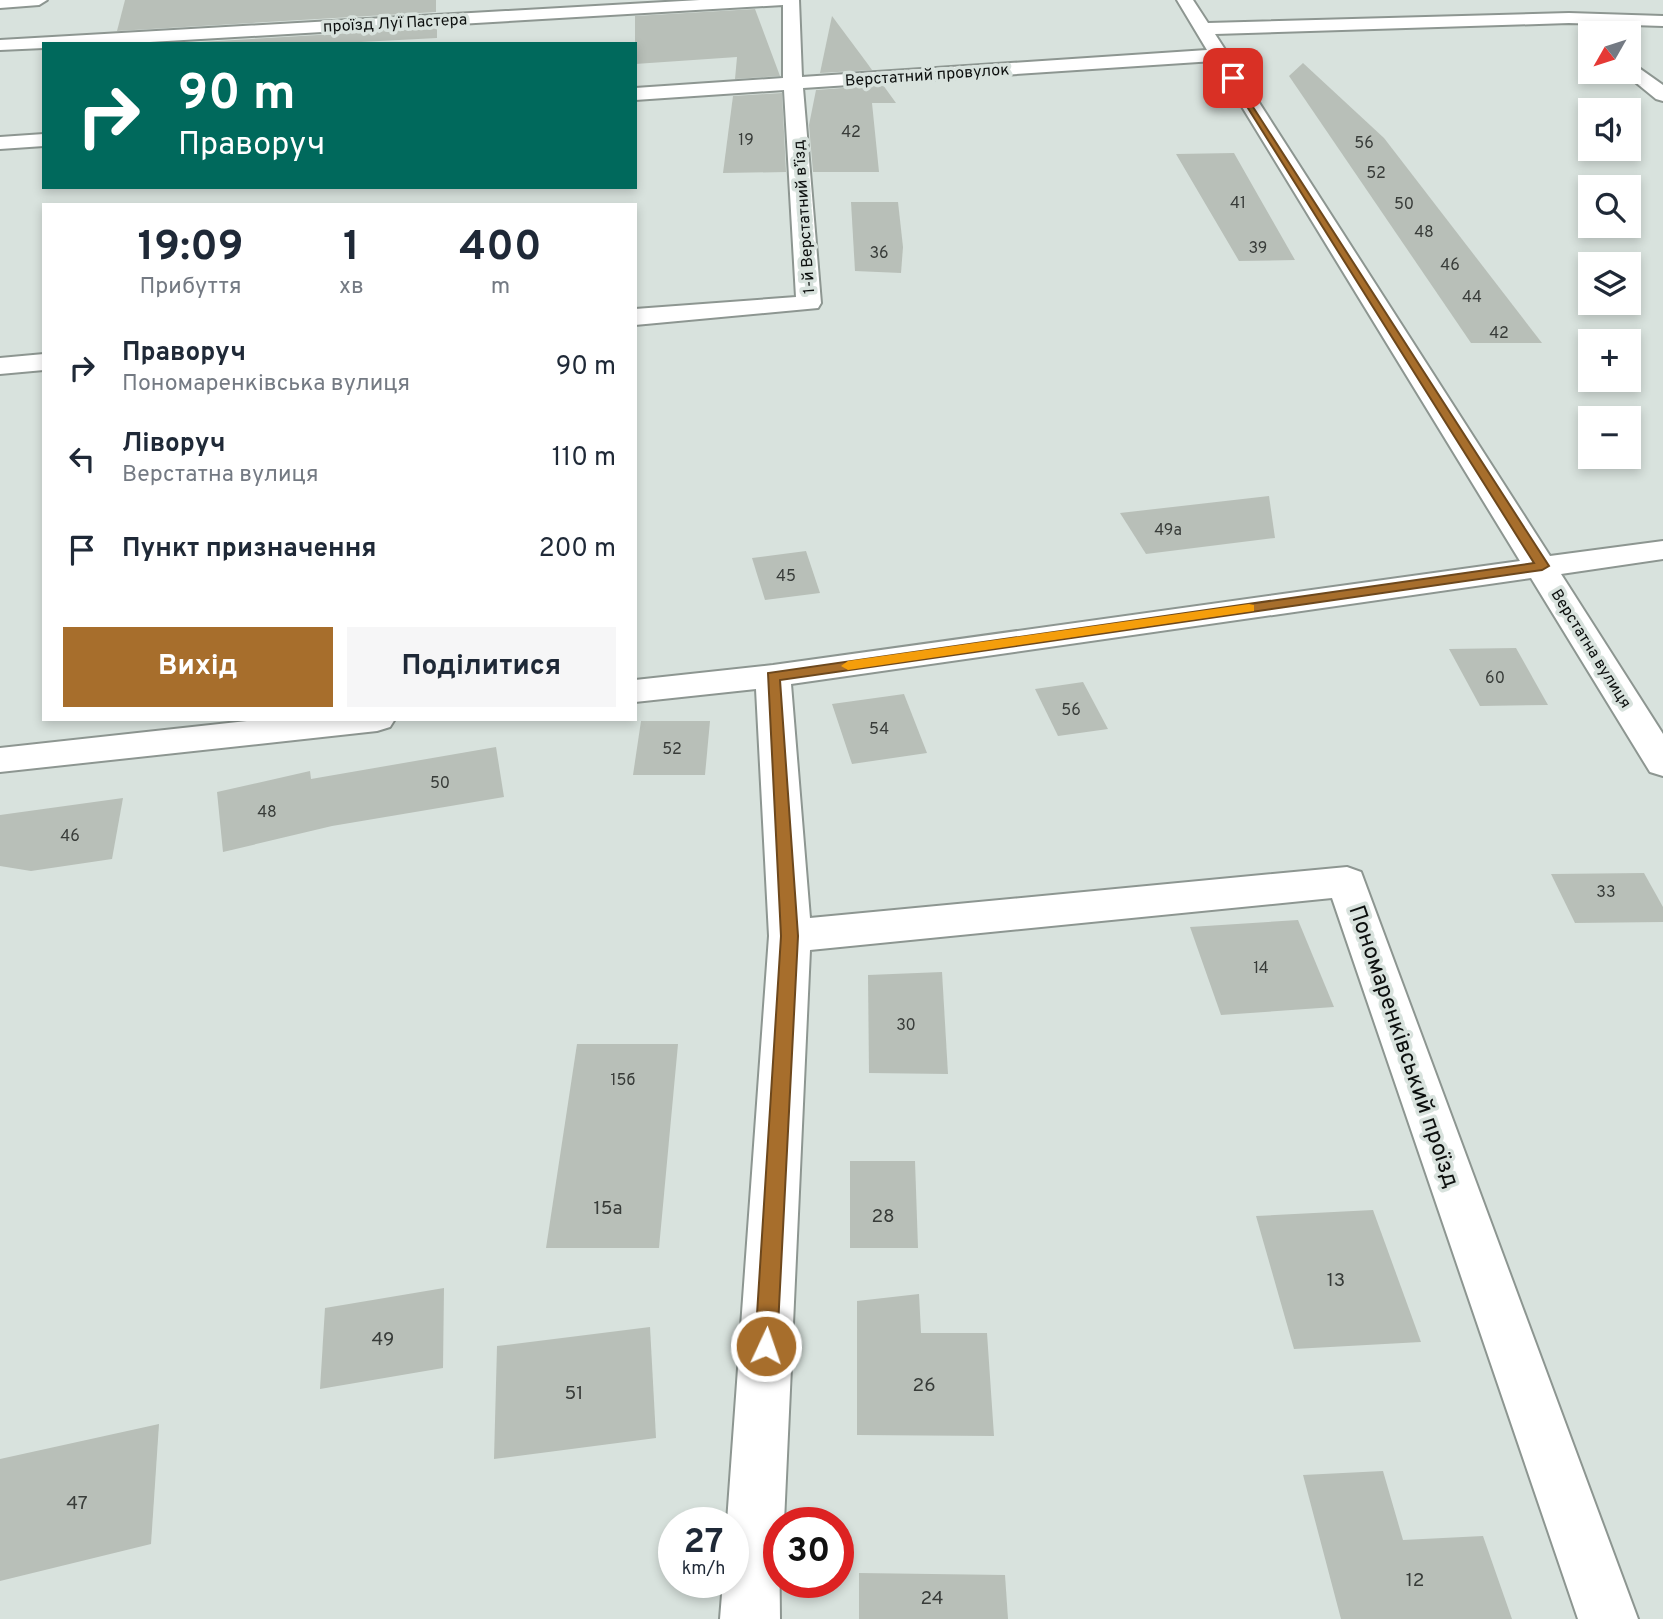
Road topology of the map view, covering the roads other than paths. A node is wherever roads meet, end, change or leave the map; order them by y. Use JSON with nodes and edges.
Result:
{"nodes":[{"id":1,"x":38,"y":0,"type":"edge"},
{"id":2,"x":790,"y":0,"type":"edge"},
{"id":3,"x":1185,"y":0,"type":"edge"},
{"id":4,"x":1548,"y":0,"type":"edge"},
{"id":5,"x":0,"y":3,"type":"edge"},
{"id":6,"x":1569,"y":18,"type":"junction"},
{"id":7,"x":1663,"y":21,"type":"edge"},
{"id":8,"x":1578,"y":25,"type":"edge"},
{"id":9,"x":1201,"y":29,"type":"junction"},
{"id":10,"x":53,"y":42,"type":"edge"},
{"id":11,"x":42,"y":43,"type":"edge"},
{"id":12,"x":0,"y":45,"type":"edge"},
{"id":13,"x":1218,"y":55,"type":"junction"},
{"id":14,"x":1642,"y":78,"type":"edge"},
{"id":15,"x":793,"y":82,"type":"junction"},
{"id":16,"x":637,"y":94,"type":"edge"},
{"id":17,"x":1663,"y":95,"type":"edge"},
{"id":18,"x":42,"y":140,"type":"edge"},
{"id":19,"x":0,"y":144,"type":"edge"},
{"id":20,"x":637,"y":317,"type":"edge"},
{"id":21,"x":42,"y":362,"type":"edge"},
{"id":22,"x":0,"y":366,"type":"edge"},
{"id":23,"x":1663,"y":550,"type":"edge"},
{"id":24,"x":1542,"y":566,"type":"junction"},
{"id":25,"x":773,"y":676,"type":"junction"},
{"id":26,"x":637,"y":691,"type":"edge"},
{"id":27,"x":359,"y":721,"type":"edge"},
{"id":28,"x":0,"y":760,"type":"edge"},
{"id":29,"x":1663,"y":763,"type":"edge"},
{"id":30,"x":790,"y":936,"type":"junction"},
{"id":31,"x":748,"y":1619,"type":"edge"},
{"id":32,"x":1608,"y":1619,"type":"edge"}],
"edges":[{"from":1,"to":5,"type":"street"},
{"from":2,"to":10,"type":"street","name":"проїзд Луї Пастера"},
{"from":2,"to":15,"type":"street"},
{"from":3,"to":9,"type":"street","name":"Верстатна вулиця"},
{"from":4,"to":6,"type":"street"},
{"from":6,"to":7,"type":"street"},
{"from":6,"to":8,"type":"street"},
{"from":6,"to":9,"type":"street"},
{"from":9,"to":13,"type":"street","name":"Верстатна вулиця"},
{"from":11,"to":12,"type":"street","name":"проїзд Луї Пастера"},
{"from":13,"to":15,"type":"street","name":"Верстатний провулок"},
{"from":13,"to":24,"type":"street","name":"Верстатна вулиця"},
{"from":14,"to":17,"type":"street"},
{"from":15,"to":16,"type":"street","name":"Верстатний провулок"},
{"from":15,"to":20,"type":"street","name":"1-й Верстатний в’їзд"},
{"from":18,"to":19,"type":"street"},
{"from":21,"to":22,"type":"street"},
{"from":23,"to":24,"type":"street"},
{"from":24,"to":25,"type":"street"},
{"from":24,"to":29,"type":"street","name":"Верстатна вулиця"},
{"from":25,"to":26,"type":"street"},
{"from":25,"to":30,"type":"street"},
{"from":27,"to":28,"type":"street"},
{"from":30,"to":31,"type":"street"},
{"from":30,"to":32,"type":"street","name":"Пономаренківський проїзд"}]}
